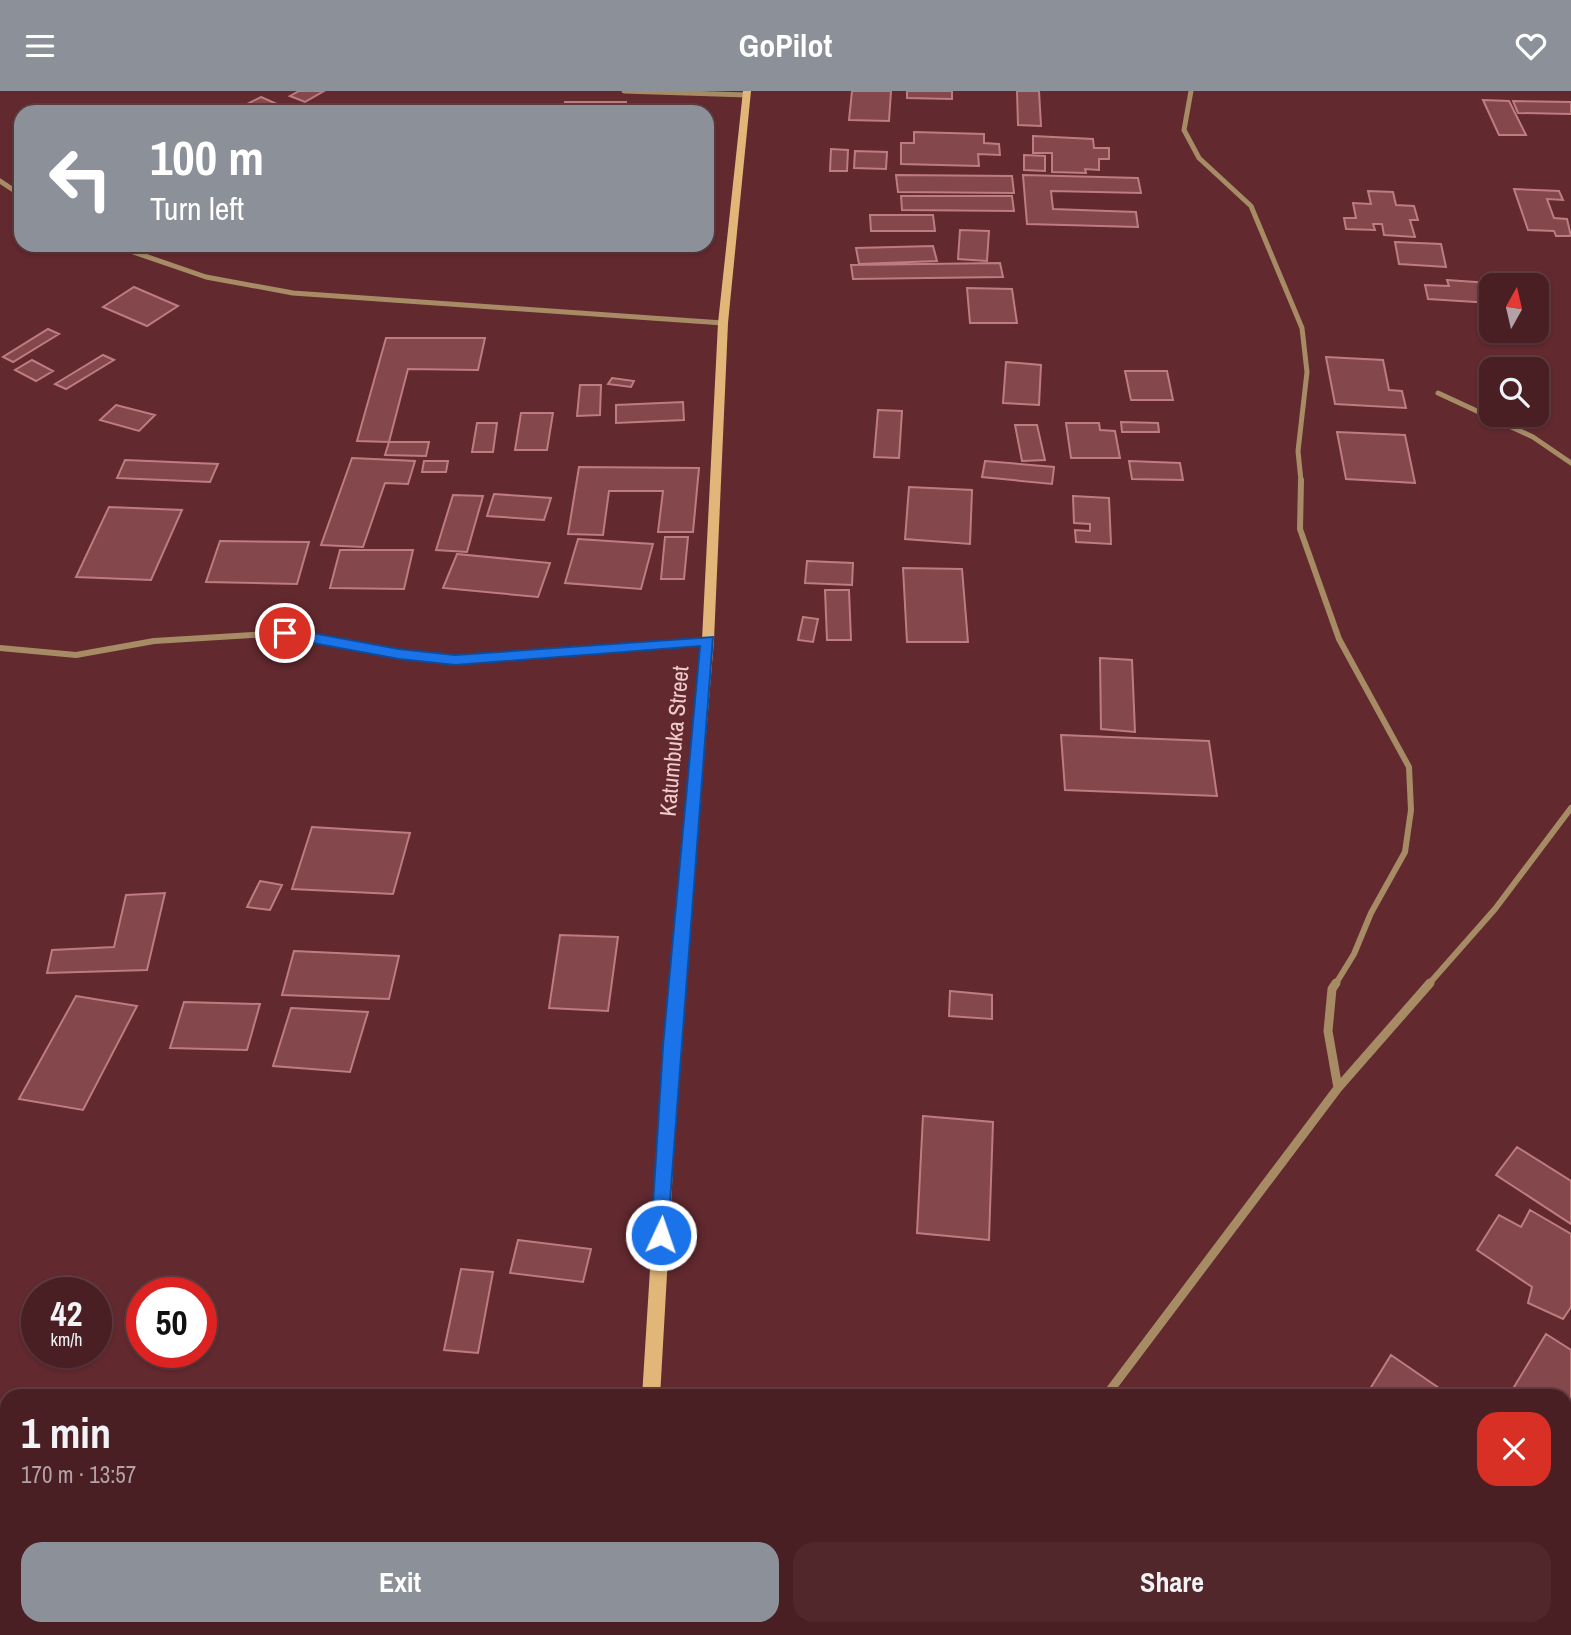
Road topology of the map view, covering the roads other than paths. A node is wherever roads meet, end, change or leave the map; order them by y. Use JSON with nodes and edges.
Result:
{"nodes":[{"id":1,"x":624,"y":91,"type":"edge"},
{"id":2,"x":1191,"y":91,"type":"edge"},
{"id":3,"x":747,"y":93,"type":"edge"},
{"id":4,"x":133,"y":252,"type":"edge"},
{"id":5,"x":723,"y":323,"type":"junction"},
{"id":6,"x":1438,"y":393,"type":"dead end"},
{"id":7,"x":1571,"y":463,"type":"edge"},
{"id":8,"x":708,"y":640,"type":"junction"},
{"id":9,"x":0,"y":648,"type":"edge"},
{"id":10,"x":1571,"y":808,"type":"edge"},
{"id":11,"x":1338,"y":1088,"type":"junction"},
{"id":12,"x":651,"y":1389,"type":"edge"},
{"id":13,"x":1111,"y":1389,"type":"edge"}],
"edges":[{"from":1,"to":3,"type":"street"},
{"from":2,"to":11,"type":"street"},
{"from":3,"to":5,"type":"main road","name":"Katumbuka Street"},
{"from":4,"to":5,"type":"street"},
{"from":5,"to":8,"type":"main road","name":"Katumbuka Street"},
{"from":6,"to":7,"type":"street"},
{"from":8,"to":9,"type":"street"},
{"from":8,"to":12,"type":"main road","name":"Katumbuka Street"},
{"from":10,"to":11,"type":"street"},
{"from":11,"to":13,"type":"street"}]}
